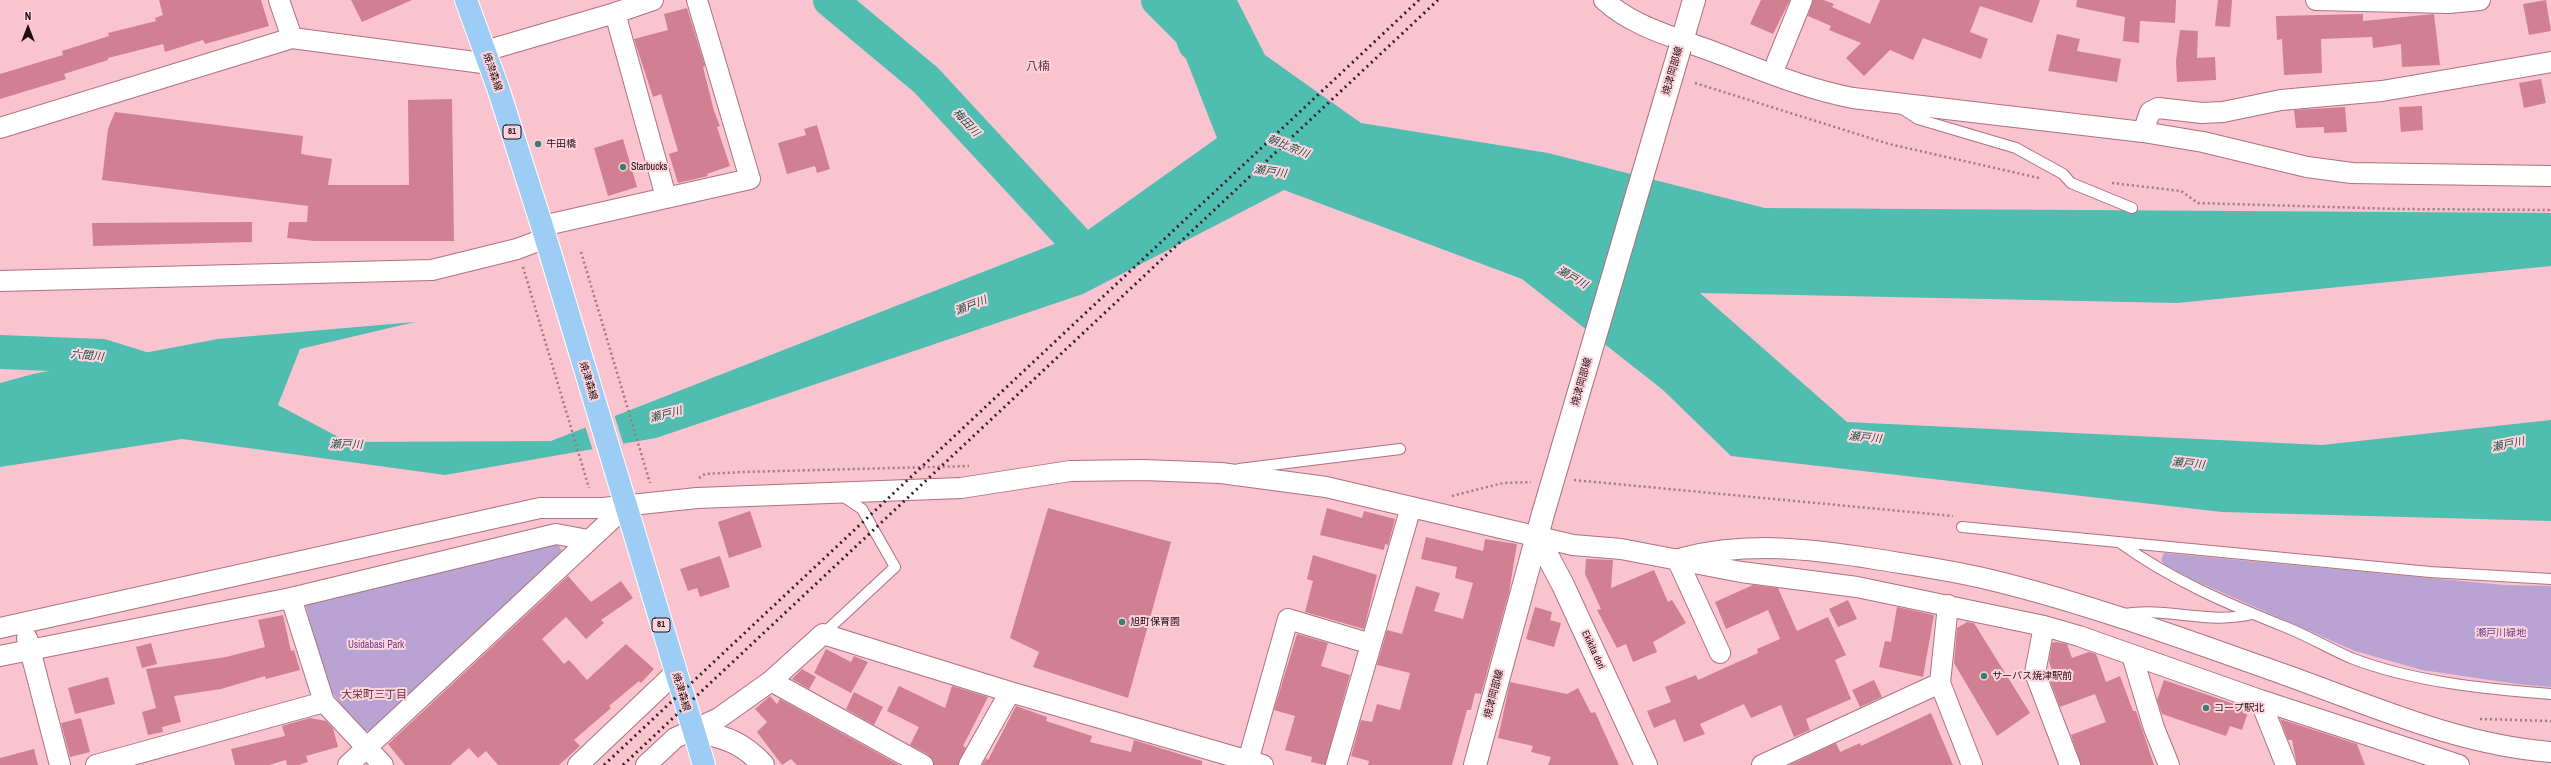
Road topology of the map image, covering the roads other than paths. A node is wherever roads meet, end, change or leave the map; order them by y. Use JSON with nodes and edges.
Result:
{"nodes":[{"id":1,"x":279,"y":0,"type":"edge"},
{"id":2,"x":466,"y":0,"type":"edge"},
{"id":3,"x":653,"y":0,"type":"edge"},
{"id":4,"x":698,"y":0,"type":"edge"},
{"id":5,"x":1604,"y":0,"type":"edge"},
{"id":6,"x":1694,"y":0,"type":"edge"},
{"id":7,"x":1802,"y":0,"type":"edge"},
{"id":8,"x":2316,"y":0,"type":"edge"},
{"id":9,"x":2480,"y":0,"type":"edge"},
{"id":10,"x":615,"y":13,"type":"junction"},
{"id":11,"x":292,"y":38,"type":"junction"},
{"id":12,"x":1681,"y":44,"type":"junction"},
{"id":13,"x":487,"y":57,"type":"junction"},
{"id":14,"x":2551,"y":62,"type":"edge"},
{"id":15,"x":1772,"y":74,"type":"junction"},
{"id":16,"x":1892,"y":102,"type":"junction"},
{"id":17,"x":0,"y":128,"type":"edge"},
{"id":18,"x":2143,"y":132,"type":"junction"},
{"id":19,"x":2551,"y":176,"type":"edge"},
{"id":20,"x":666,"y":197,"type":"junction"},
{"id":21,"x":2132,"y":208,"type":"dead end"},
{"id":22,"x":544,"y":232,"type":"junction"},
{"id":23,"x":0,"y":281,"type":"edge"},
{"id":24,"x":1400,"y":449,"type":"dead end"},
{"id":25,"x":1221,"y":473,"type":"junction"},
{"id":26,"x":836,"y":492,"type":"junction"},
{"id":27,"x":626,"y":506,"type":"junction"},
{"id":28,"x":1411,"y":507,"type":"junction"},
{"id":29,"x":1962,"y":527,"type":"dead end"},
{"id":30,"x":1537,"y":536,"type":"junction"},
{"id":31,"x":588,"y":540,"type":"junction"},
{"id":32,"x":2117,"y":541,"type":"junction"},
{"id":33,"x":1677,"y":559,"type":"junction"},
{"id":34,"x":2551,"y":579,"type":"edge"},
{"id":35,"x":290,"y":598,"type":"junction"},
{"id":36,"x":1948,"y":605,"type":"junction"},
{"id":37,"x":2252,"y":614,"type":"junction"},
{"id":38,"x":2114,"y":616,"type":"junction"},
{"id":39,"x":24,"y":622,"type":"junction"},
{"id":40,"x":2044,"y":626,"type":"junction"},
{"id":41,"x":0,"y":628,"type":"edge"},
{"id":42,"x":823,"y":634,"type":"junction"},
{"id":43,"x":1371,"y":644,"type":"junction"},
{"id":44,"x":29,"y":651,"type":"junction"},
{"id":45,"x":1720,"y":653,"type":"dead end"},
{"id":46,"x":2132,"y":655,"type":"junction"},
{"id":47,"x":0,"y":656,"type":"edge"},
{"id":48,"x":675,"y":673,"type":"junction"},
{"id":49,"x":771,"y":680,"type":"junction"},
{"id":50,"x":1940,"y":683,"type":"junction"},
{"id":51,"x":1010,"y":692,"type":"junction"},
{"id":52,"x":2551,"y":694,"type":"edge"},
{"id":53,"x":2260,"y":700,"type":"junction"},
{"id":54,"x":324,"y":702,"type":"junction"},
{"id":55,"x":693,"y":730,"type":"junction"},
{"id":56,"x":366,"y":747,"type":"junction"},
{"id":57,"x":2551,"y":752,"type":"edge"},
{"id":58,"x":1209,"y":758,"type":"edge"},
{"id":59,"x":1791,"y":759,"type":"edge"},
{"id":60,"x":1256,"y":763,"type":"edge"},
{"id":61,"x":60,"y":765,"type":"edge"},
{"id":62,"x":96,"y":765,"type":"edge"},
{"id":63,"x":348,"y":765,"type":"edge"},
{"id":64,"x":383,"y":765,"type":"edge"},
{"id":65,"x":578,"y":765,"type":"edge"},
{"id":66,"x":646,"y":765,"type":"edge"},
{"id":67,"x":704,"y":765,"type":"edge"},
{"id":68,"x":763,"y":765,"type":"edge"},
{"id":69,"x":923,"y":765,"type":"edge"},
{"id":70,"x":969,"y":765,"type":"edge"},
{"id":71,"x":1336,"y":765,"type":"edge"},
{"id":72,"x":1475,"y":765,"type":"edge"},
{"id":73,"x":1646,"y":765,"type":"edge"},
{"id":74,"x":1762,"y":765,"type":"edge"},
{"id":75,"x":1972,"y":765,"type":"edge"},
{"id":76,"x":2070,"y":765,"type":"edge"},
{"id":77,"x":2169,"y":765,"type":"edge"},
{"id":78,"x":2286,"y":765,"type":"edge"},
{"id":79,"x":2459,"y":765,"type":"edge"}],
"edges":[{"from":1,"to":11,"type":"street"},
{"from":2,"to":13,"type":"main road","name":"焼津森線","number":"81"},
{"from":3,"to":10,"type":"street"},
{"from":4,"to":20,"type":"street"},
{"from":5,"to":12,"type":"street"},
{"from":6,"to":12,"type":"main road","name":"焼津岡部線"},
{"from":7,"to":15,"type":"street"},
{"from":8,"to":9,"type":"street"},
{"from":10,"to":13,"type":"street"},
{"from":10,"to":20,"type":"street"},
{"from":11,"to":13,"type":"street"},
{"from":11,"to":17,"type":"street"},
{"from":12,"to":15,"type":"street"},
{"from":12,"to":30,"type":"main road","name":"焼津岡部線","bridge":true},
{"from":13,"to":22,"type":"main road","name":"焼津森線","number":"81"},
{"from":14,"to":18,"type":"street"},
{"from":15,"to":16,"type":"street"},
{"from":16,"to":18,"type":"street"},
{"from":16,"to":21,"type":"lane"},
{"from":18,"to":19,"type":"street"},
{"from":20,"to":22,"type":"street"},
{"from":22,"to":23,"type":"street"},
{"from":22,"to":27,"type":"main road","name":"焼津森線","number":"81"},
{"from":24,"to":25,"type":"lane"},
{"from":25,"to":26,"type":"street"},
{"from":25,"to":28,"type":"street"},
{"from":26,"to":27,"type":"street"},
{"from":26,"to":42,"type":"lane"},
{"from":27,"to":31,"type":"street"},
{"from":27,"to":39,"type":"street"},
{"from":27,"to":48,"type":"main road","name":"焼津森線","number":"81"},
{"from":28,"to":30,"type":"street"},
{"from":28,"to":43,"type":"street"},
{"from":29,"to":32,"type":"lane"},
{"from":30,"to":33,"type":"street"},
{"from":30,"to":72,"type":"main road","name":"焼津岡部線"},
{"from":30,"to":73,"type":"main road","name":"Ekikita dori"},
{"from":31,"to":35,"type":"street"},
{"from":31,"to":56,"type":"street"},
{"from":32,"to":34,"type":"lane"},
{"from":32,"to":37,"type":"lane"},
{"from":33,"to":36,"type":"street"},
{"from":33,"to":38,"type":"street"},
{"from":33,"to":45,"type":"street"},
{"from":35,"to":44,"type":"street"},
{"from":35,"to":54,"type":"street"},
{"from":36,"to":40,"type":"street"},
{"from":36,"to":50,"type":"street"},
{"from":37,"to":38,"type":"lane"},
{"from":37,"to":52,"type":"lane"},
{"from":38,"to":57,"type":"street"},
{"from":39,"to":41,"type":"street"},
{"from":39,"to":44,"type":"street"},
{"from":40,"to":46,"type":"street"},
{"from":40,"to":76,"type":"street"},
{"from":42,"to":49,"type":"street"},
{"from":42,"to":51,"type":"street"},
{"from":43,"to":60,"type":"street"},
{"from":43,"to":71,"type":"street"},
{"from":44,"to":47,"type":"street"},
{"from":44,"to":61,"type":"street"},
{"from":46,"to":53,"type":"street"},
{"from":46,"to":77,"type":"street"},
{"from":48,"to":55,"type":"main road","name":"焼津森線","number":"81"},
{"from":48,"to":65,"type":"street"},
{"from":49,"to":55,"type":"street"},
{"from":49,"to":69,"type":"street"},
{"from":50,"to":59,"type":"street"},
{"from":50,"to":75,"type":"street"},
{"from":51,"to":58,"type":"street"},
{"from":51,"to":70,"type":"street"},
{"from":53,"to":78,"type":"street"},
{"from":53,"to":79,"type":"street"},
{"from":54,"to":56,"type":"street"},
{"from":54,"to":62,"type":"street"},
{"from":55,"to":66,"type":"street"},
{"from":55,"to":67,"type":"main road","name":"焼津森線","number":"81"},
{"from":55,"to":68,"type":"main road"},
{"from":56,"to":63,"type":"street"},
{"from":56,"to":64,"type":"street"},
{"from":58,"to":60,"type":"street"},
{"from":59,"to":74,"type":"street"}]}
